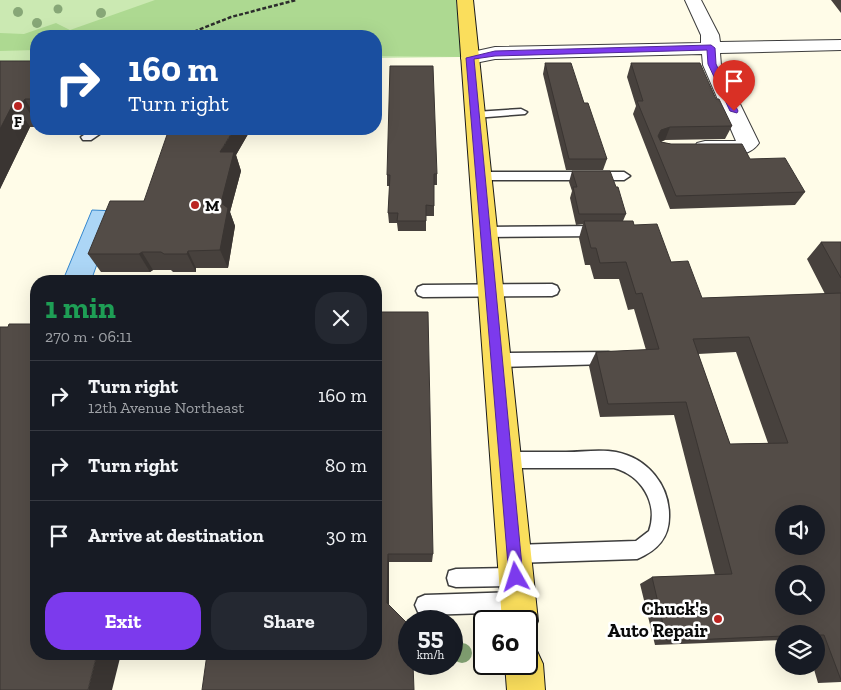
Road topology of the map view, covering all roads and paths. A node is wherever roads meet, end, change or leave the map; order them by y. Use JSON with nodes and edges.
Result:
{"nodes":[{"id":1,"x":296,"y":0,"type":"edge"},
{"id":2,"x":465,"y":0,"type":"edge"},
{"id":3,"x":693,"y":0,"type":"edge"},
{"id":4,"x":198,"y":30,"type":"edge"},
{"id":5,"x":841,"y":45,"type":"edge"},
{"id":6,"x":711,"y":48,"type":"junction"},
{"id":7,"x":470,"y":58,"type":"junction"},
{"id":8,"x":521,"y":112,"type":"dead end"},
{"id":9,"x":475,"y":115,"type":"junction"},
{"id":10,"x":92,"y":135,"type":"edge"},
{"id":11,"x":87,"y":138,"type":"dead end"},
{"id":12,"x":684,"y":148,"type":"edge"},
{"id":13,"x":480,"y":176,"type":"junction"},
{"id":14,"x":624,"y":176,"type":"dead end"},
{"id":15,"x":610,"y":231,"type":"edge"},
{"id":16,"x":485,"y":232,"type":"junction"},
{"id":17,"x":490,"y":290,"type":"junction"},
{"id":18,"x":552,"y":290,"type":"dead end"},
{"id":19,"x":423,"y":291,"type":"dead end"},
{"id":20,"x":608,"y":358,"type":"edge"},
{"id":21,"x":497,"y":360,"type":"junction"},
{"id":22,"x":506,"y":460,"type":"junction"},
{"id":23,"x":456,"y":578,"type":"dead end"},
{"id":24,"x":517,"y":589,"type":"edge"},
{"id":25,"x":424,"y":605,"type":"dead end"},
{"id":26,"x":525,"y":675,"type":"edge"},
{"id":27,"x":526,"y":690,"type":"edge"}],
"edges":[{"from":1,"to":4,"type":"path"},
{"from":2,"to":7,"type":"main road"},
{"from":3,"to":6,"type":"street"},
{"from":5,"to":6,"type":"street"},
{"from":6,"to":7,"type":"street"},
{"from":6,"to":12,"type":"street"},
{"from":7,"to":9,"type":"main road"},
{"from":8,"to":9,"type":"lane"},
{"from":9,"to":13,"type":"main road"},
{"from":10,"to":11,"type":"lane"},
{"from":13,"to":14,"type":"lane"},
{"from":13,"to":16,"type":"main road"},
{"from":15,"to":16,"type":"lane"},
{"from":16,"to":17,"type":"main road"},
{"from":17,"to":18,"type":"lane"},
{"from":17,"to":19,"type":"lane"},
{"from":17,"to":21,"type":"main road"},
{"from":20,"to":21,"type":"lane"},
{"from":21,"to":22,"type":"main road"},
{"from":22,"to":24,"type":"main road"},
{"from":22,"to":24,"type":"lane"},
{"from":23,"to":24,"type":"lane"},
{"from":24,"to":25,"type":"lane"},
{"from":26,"to":27,"type":"main road"}]}
